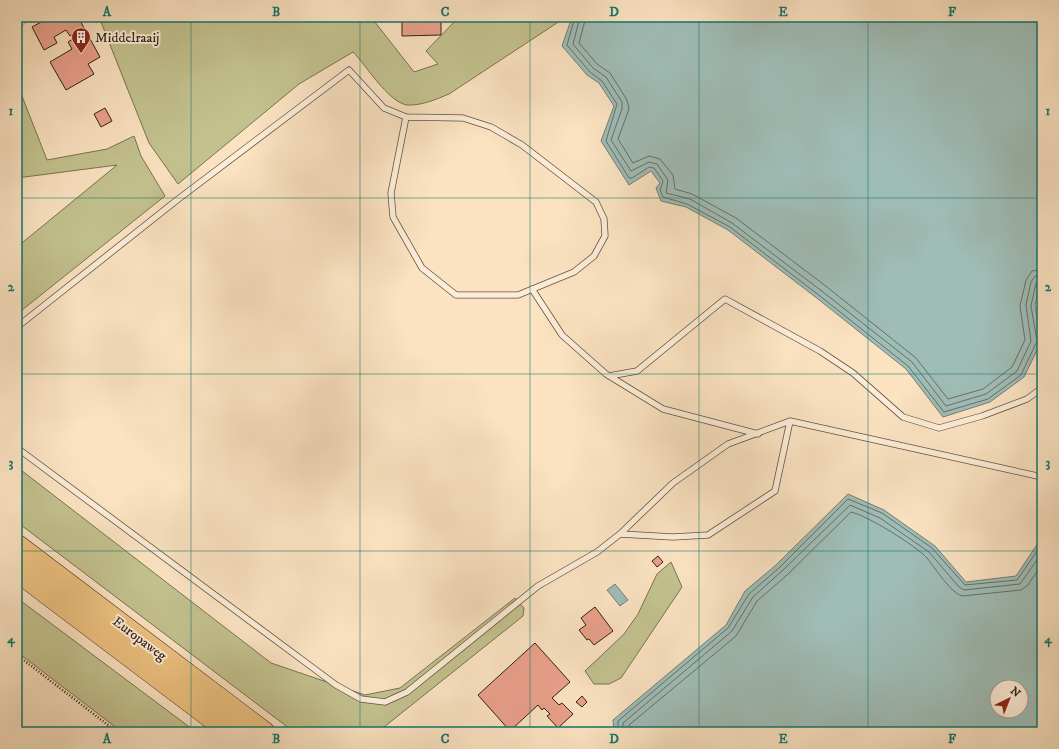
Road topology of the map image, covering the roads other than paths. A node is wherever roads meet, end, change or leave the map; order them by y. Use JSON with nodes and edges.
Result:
{"nodes":[{"id":1,"x":23,"y":17,"type":"edge"},
{"id":2,"x":17,"y":22,"type":"edge"},
{"id":3,"x":406,"y":117,"type":"junction"},
{"id":4,"x":532,"y":289,"type":"junction"},
{"id":5,"x":17,"y":327,"type":"edge"},
{"id":6,"x":609,"y":376,"type":"junction"},
{"id":7,"x":1042,"y":388,"type":"edge"},
{"id":8,"x":790,"y":421,"type":"junction"},
{"id":9,"x":758,"y":434,"type":"junction"},
{"id":10,"x":17,"y":448,"type":"edge"},
{"id":11,"x":1042,"y":477,"type":"edge"},
{"id":12,"x":620,"y":534,"type":"junction"},
{"id":13,"x":17,"y":545,"type":"edge"},
{"id":14,"x":17,"y":571,"type":"edge"},
{"id":15,"x":17,"y":584,"type":"edge"},
{"id":16,"x":57,"y":601,"type":"junction"},
{"id":17,"x":230,"y":732,"type":"edge"},
{"id":18,"x":264,"y":732,"type":"edge"}],
"edges":[{"from":1,"to":2,"type":"street"},
{"from":3,"to":4,"type":"lane"},
{"from":3,"to":4,"type":"lane"},
{"from":3,"to":5,"type":"lane"},
{"from":4,"to":6,"type":"lane"},
{"from":6,"to":7,"type":"lane"},
{"from":6,"to":9,"type":"lane"},
{"from":8,"to":9,"type":"lane"},
{"from":8,"to":11,"type":"lane"},
{"from":8,"to":12,"type":"lane"},
{"from":9,"to":12,"type":"lane"},
{"from":10,"to":12,"type":"lane"},
{"from":13,"to":18,"type":"highway","name":"Europaweg"},
{"from":14,"to":16,"type":"highway","name":"Europaweg"},
{"from":15,"to":16,"type":"highway"},
{"from":16,"to":17,"type":"highway","name":"Europaweg"}]}
